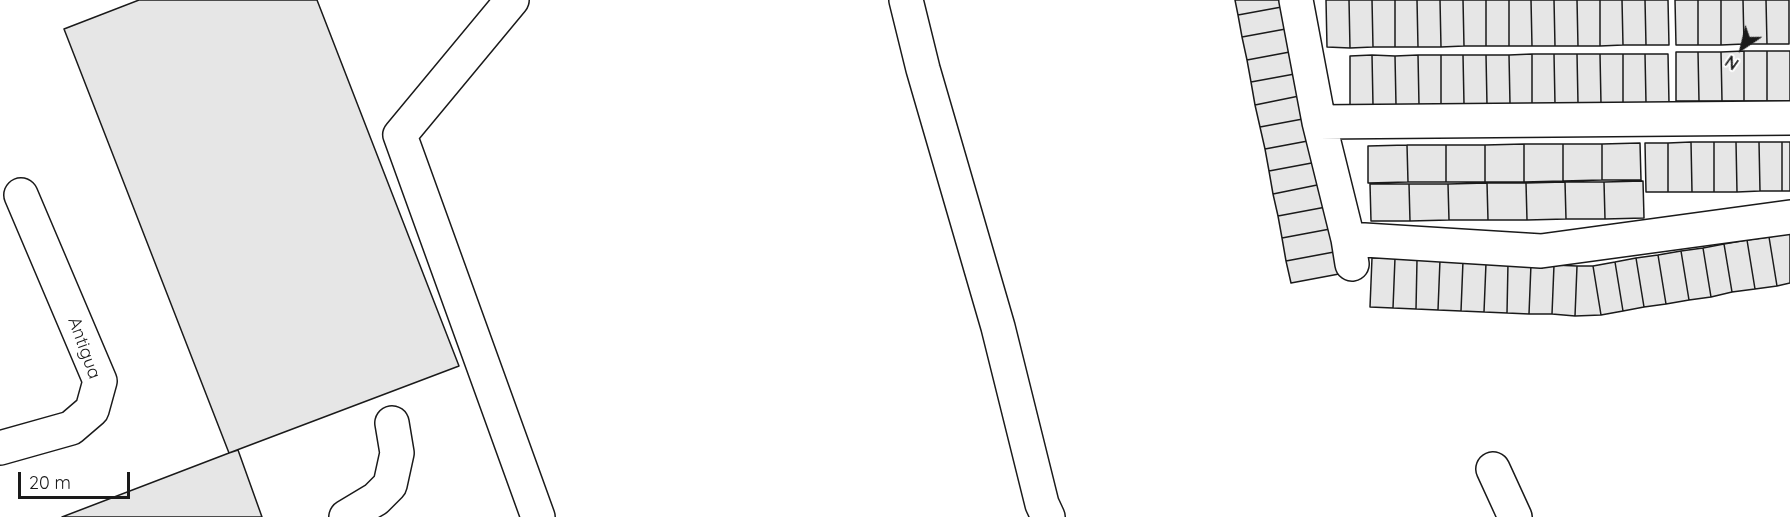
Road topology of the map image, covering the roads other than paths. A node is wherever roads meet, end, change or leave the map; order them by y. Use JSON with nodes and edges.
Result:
{"nodes":[{"id":1,"x":512,"y":0,"type":"edge"},
{"id":2,"x":906,"y":0,"type":"edge"},
{"id":3,"x":1296,"y":0,"type":"edge"},
{"id":4,"x":1790,"y":118,"type":"edge"},
{"id":5,"x":1319,"y":122,"type":"junction"},
{"id":6,"x":21,"y":195,"type":"dead end"},
{"id":7,"x":1790,"y":217,"type":"edge"},
{"id":8,"x":392,"y":423,"type":"dead end"},
{"id":9,"x":0,"y":448,"type":"edge"},
{"id":10,"x":1493,"y":469,"type":"dead end"},
{"id":11,"x":346,"y":517,"type":"edge"},
{"id":12,"x":538,"y":517,"type":"edge"},
{"id":13,"x":1048,"y":517,"type":"edge"},
{"id":14,"x":1515,"y":517,"type":"edge"}],
"edges":[{"from":1,"to":12,"type":"street"},
{"from":2,"to":13,"type":"street"},
{"from":3,"to":5,"type":"street"},
{"from":4,"to":5,"type":"street"},
{"from":5,"to":7,"type":"street"},
{"from":6,"to":9,"type":"street","name":"Antigua"},
{"from":8,"to":11,"type":"street"},
{"from":10,"to":14,"type":"street"}]}
